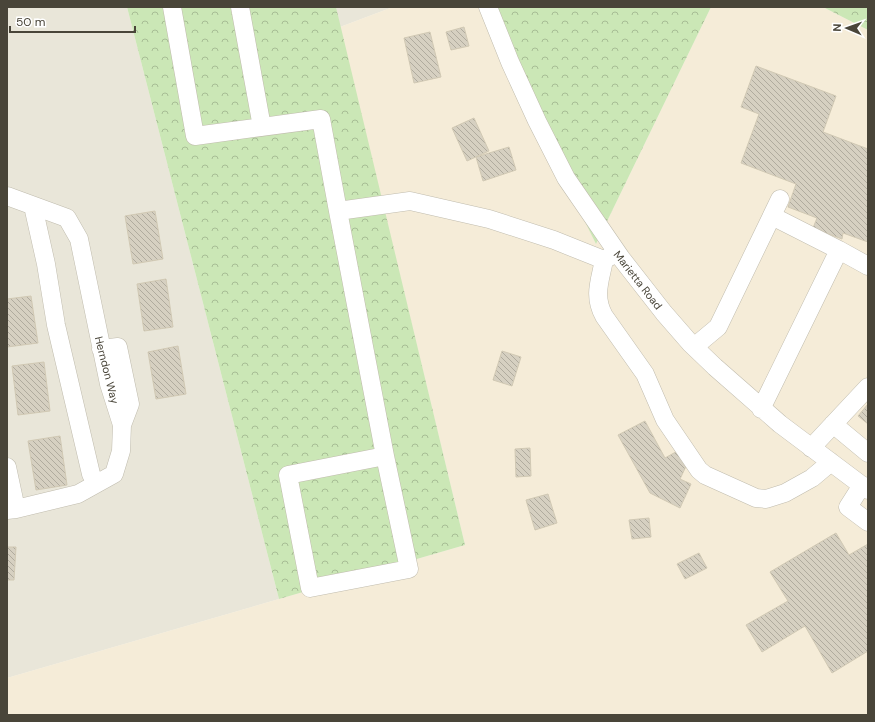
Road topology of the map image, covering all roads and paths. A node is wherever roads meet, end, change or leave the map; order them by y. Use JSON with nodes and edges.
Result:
{"nodes":[{"id":1,"x":172,"y":7,"type":"edge"},
{"id":2,"x":240,"y":7,"type":"edge"},
{"id":3,"x":488,"y":7,"type":"edge"},
{"id":4,"x":262,"y":127,"type":"junction"},
{"id":5,"x":7,"y":196,"type":"edge"},
{"id":6,"x":780,"y":199,"type":"dead end"},
{"id":7,"x":33,"y":206,"type":"junction"},
{"id":8,"x":338,"y":211,"type":"junction"},
{"id":9,"x":772,"y":216,"type":"junction"},
{"id":10,"x":839,"y":250,"type":"junction"},
{"id":11,"x":610,"y":256,"type":"junction"},
{"id":12,"x":868,"y":266,"type":"edge"},
{"id":13,"x":694,"y":347,"type":"junction"},
{"id":14,"x":868,"y":387,"type":"edge"},
{"id":15,"x":761,"y":409,"type":"junction"},
{"id":16,"x":833,"y":424,"type":"junction"},
{"id":17,"x":811,"y":448,"type":"junction"},
{"id":18,"x":868,"y":453,"type":"edge"},
{"id":19,"x":385,"y":456,"type":"junction"},
{"id":20,"x":831,"y":462,"type":"junction"},
{"id":21,"x":7,"y":467,"type":"edge"},
{"id":22,"x":96,"y":484,"type":"junction"},
{"id":23,"x":865,"y":488,"type":"edge"},
{"id":24,"x":12,"y":509,"type":"edge"},
{"id":25,"x":868,"y":522,"type":"edge"}],
"edges":[{"from":1,"to":4,"type":"street"},
{"from":2,"to":4,"type":"street"},
{"from":3,"to":11,"type":"street","name":"Marietta Road"},
{"from":4,"to":8,"type":"street"},
{"from":5,"to":7,"type":"street","name":"Herndon Way"},
{"from":6,"to":9,"type":"street"},
{"from":7,"to":22,"type":"street"},
{"from":7,"to":22,"type":"street","name":"Herndon Way"},
{"from":8,"to":11,"type":"street"},
{"from":8,"to":19,"type":"street"},
{"from":9,"to":10,"type":"street"},
{"from":9,"to":13,"type":"street"},
{"from":10,"to":12,"type":"street"},
{"from":10,"to":15,"type":"street"},
{"from":11,"to":13,"type":"street","name":"Marietta Road"},
{"from":11,"to":20,"type":"street"},
{"from":13,"to":15,"type":"street","name":"Marietta Road"},
{"from":14,"to":16,"type":"street"},
{"from":15,"to":17,"type":"street","name":"Marietta Road"},
{"from":16,"to":17,"type":"street"},
{"from":16,"to":18,"type":"street"},
{"from":17,"to":20,"type":"street","name":"Marietta Road"},
{"from":19,"to":19,"type":"street"},
{"from":20,"to":23,"type":"street","name":"Marietta Road"},
{"from":21,"to":24,"type":"street"},
{"from":22,"to":24,"type":"street","name":"Herndon Way"},
{"from":23,"to":25,"type":"street"}]}
